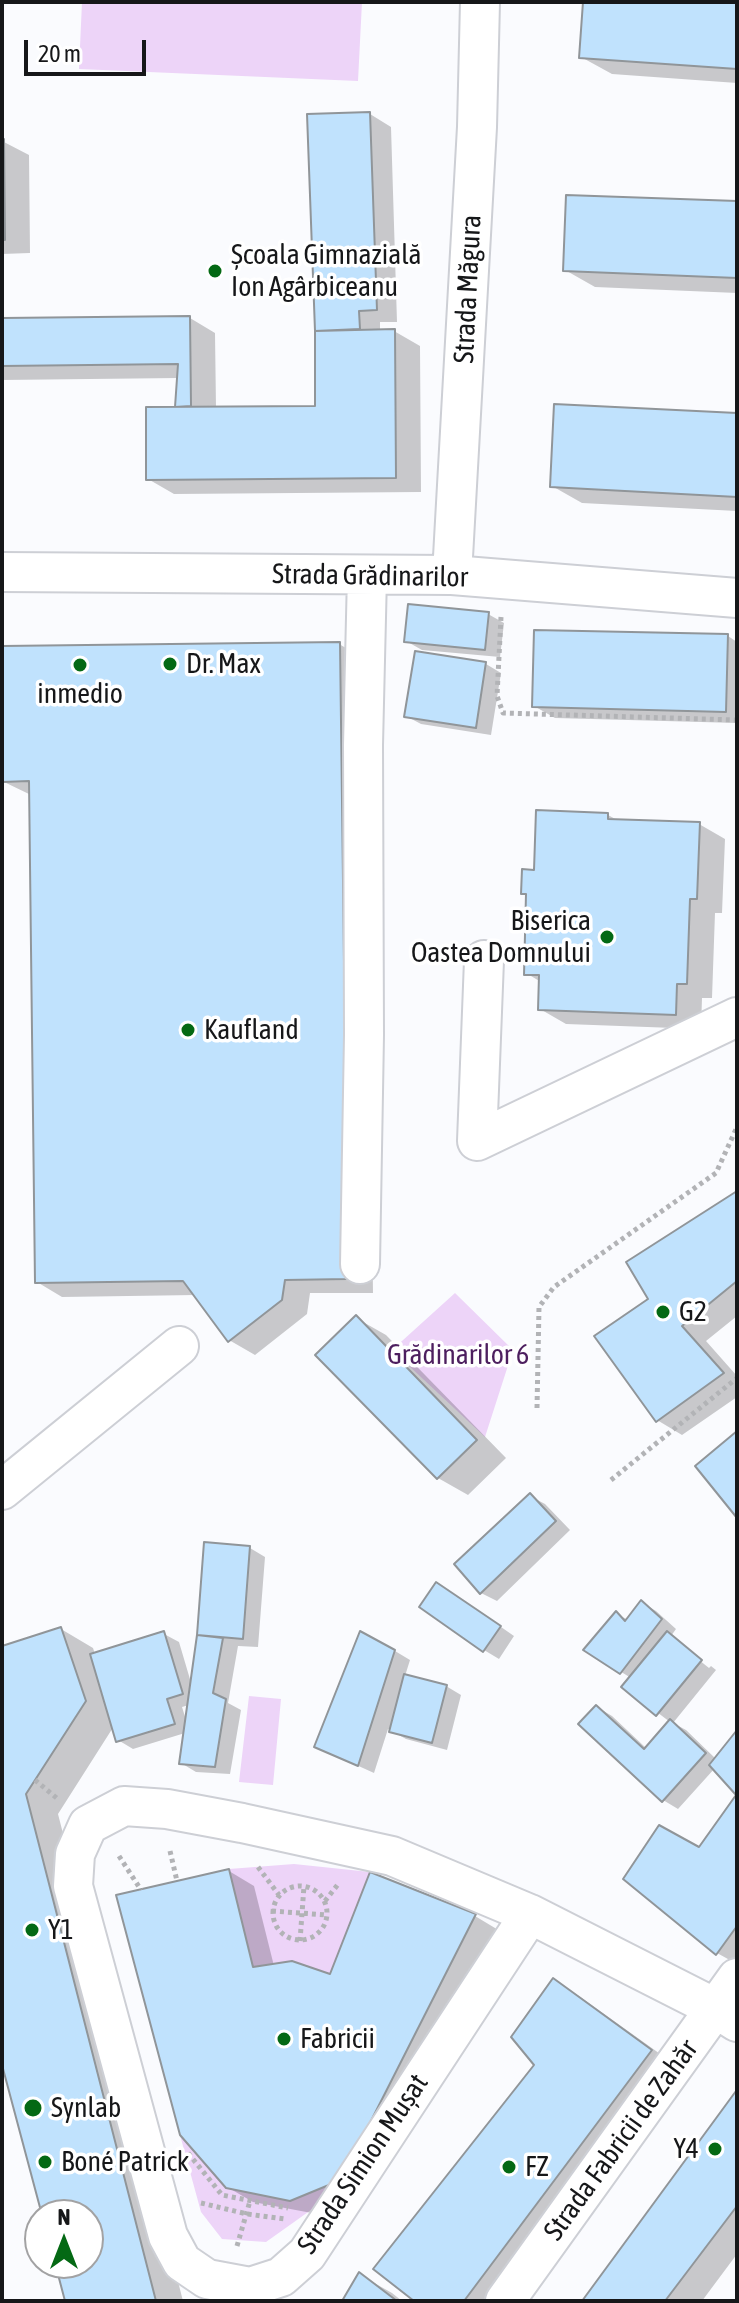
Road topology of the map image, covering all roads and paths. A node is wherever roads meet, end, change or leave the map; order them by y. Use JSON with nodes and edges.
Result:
{"nodes":[{"id":1,"x":480,"y":2,"type":"edge"},
{"id":2,"x":2,"y":572,"type":"edge"},
{"id":3,"x":367,"y":575,"type":"junction"},
{"id":4,"x":469,"y":576,"type":"junction"},
{"id":5,"x":737,"y":598,"type":"edge"},
{"id":6,"x":737,"y":720,"type":"edge"},
{"id":7,"x":484,"y":960,"type":"dead end"},
{"id":8,"x":737,"y":1017,"type":"edge"},
{"id":9,"x":737,"y":1127,"type":"edge"},
{"id":10,"x":360,"y":1264,"type":"dead end"},
{"id":11,"x":179,"y":1346,"type":"dead end"},
{"id":12,"x":737,"y":1378,"type":"edge"},
{"id":13,"x":537,"y":1408,"type":"dead end"},
{"id":14,"x":611,"y":1480,"type":"dead end"},
{"id":15,"x":2,"y":1490,"type":"edge"},
{"id":16,"x":170,"y":1850,"type":"dead end"},
{"id":17,"x":117,"y":1854,"type":"dead end"},
{"id":18,"x":254,"y":1862,"type":"dead end"},
{"id":19,"x":177,"y":1881,"type":"dead end"},
{"id":20,"x":304,"y":1886,"type":"junction"},
{"id":21,"x":141,"y":1890,"type":"dead end"},
{"id":22,"x":279,"y":1895,"type":"junction"},
{"id":23,"x":272,"y":1911,"type":"junction"},
{"id":24,"x":302,"y":1913,"type":"junction"},
{"id":25,"x":530,"y":1914,"type":"junction"},
{"id":26,"x":327,"y":1915,"type":"junction"},
{"id":27,"x":300,"y":1941,"type":"junction"},
{"id":28,"x":730,"y":2002,"type":"edge"},
{"id":29,"x":184,"y":2148,"type":"dead end"},
{"id":30,"x":250,"y":2201,"type":"junction"},
{"id":31,"x":197,"y":2202,"type":"dead end"},
{"id":32,"x":301,"y":2202,"type":"dead end"},
{"id":33,"x":247,"y":2214,"type":"junction"},
{"id":34,"x":291,"y":2220,"type":"dead end"},
{"id":35,"x":236,"y":2248,"type":"dead end"},
{"id":36,"x":505,"y":2301,"type":"edge"}],
"edges":[{"from":1,"to":4,"type":"street","name":"Strada Măgura"},
{"from":2,"to":3,"type":"street","name":"Strada Grădinarilor"},
{"from":3,"to":4,"type":"street","name":"Strada Grădinarilor"},
{"from":3,"to":10,"type":"street"},
{"from":4,"to":5,"type":"street","name":"Strada Grădinarilor"},
{"from":4,"to":6,"type":"path"},
{"from":7,"to":8,"type":"street"},
{"from":9,"to":13,"type":"path"},
{"from":11,"to":15,"type":"street"},
{"from":12,"to":14,"type":"path"},
{"from":16,"to":19,"type":"path"},
{"from":17,"to":21,"type":"path"},
{"from":18,"to":22,"type":"path"},
{"from":20,"to":22,"type":"path"},
{"from":20,"to":24,"type":"path"},
{"from":20,"to":26,"type":"path"},
{"from":22,"to":23,"type":"path"},
{"from":23,"to":24,"type":"path"},
{"from":23,"to":27,"type":"path"},
{"from":24,"to":26,"type":"path"},
{"from":24,"to":27,"type":"path"},
{"from":25,"to":25,"type":"street","name":"Strada Simion Mușat"},
{"from":25,"to":28,"type":"street","name":"Strada Simion Mușat"},
{"from":26,"to":27,"type":"path"},
{"from":28,"to":36,"type":"street","name":"Strada Fabricii de Zahăr"},
{"from":29,"to":30,"type":"path"},
{"from":30,"to":32,"type":"path"},
{"from":30,"to":33,"type":"path"},
{"from":31,"to":33,"type":"path"},
{"from":33,"to":34,"type":"path"},
{"from":33,"to":35,"type":"path"}]}
